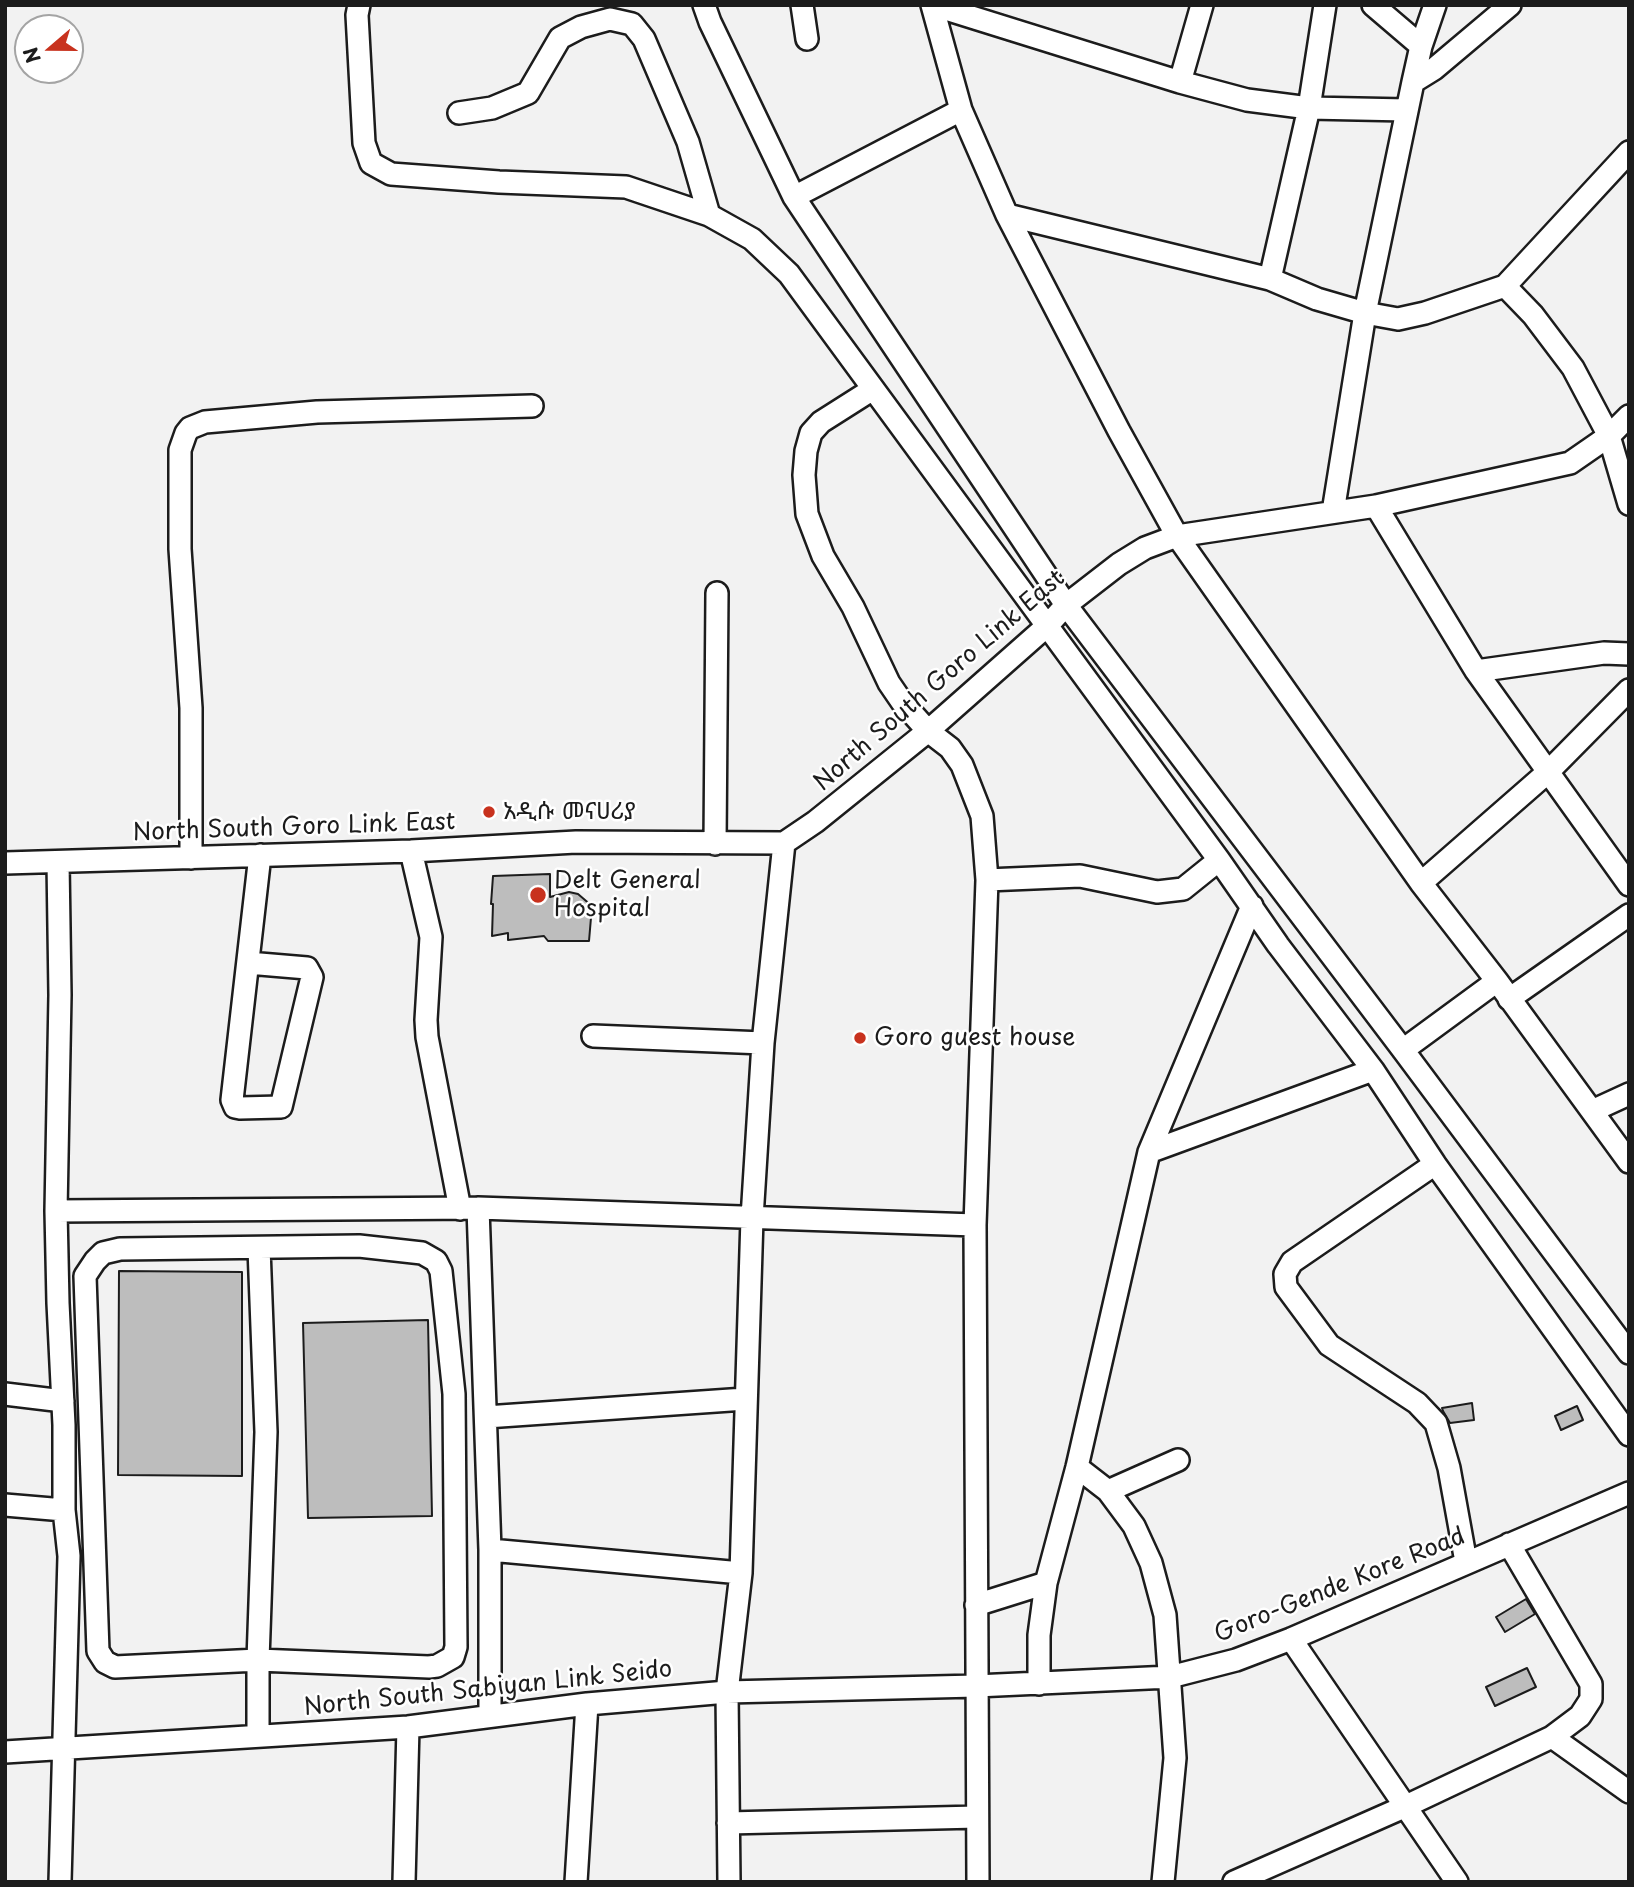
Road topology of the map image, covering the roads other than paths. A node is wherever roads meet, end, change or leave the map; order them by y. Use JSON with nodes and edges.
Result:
{"nodes":[{"id":1,"x":359,"y":5,"type":"edge"},
{"id":2,"x":704,"y":5,"type":"edge"},
{"id":3,"x":802,"y":5,"type":"edge"},
{"id":4,"x":932,"y":5,"type":"edge"},
{"id":5,"x":1202,"y":5,"type":"edge"},
{"id":6,"x":1325,"y":5,"type":"edge"},
{"id":7,"x":1373,"y":5,"type":"edge"},
{"id":8,"x":1434,"y":5,"type":"edge"},
{"id":9,"x":1510,"y":5,"type":"edge"},
{"id":10,"x":632,"y":15,"type":"edge"},
{"id":11,"x":807,"y":38,"type":"dead end"},
{"id":12,"x":1421,"y":46,"type":"junction"},
{"id":13,"x":1180,"y":82,"type":"junction"},
{"id":14,"x":1413,"y":82,"type":"junction"},
{"id":15,"x":1309,"y":108,"type":"junction"},
{"id":16,"x":961,"y":110,"type":"junction"},
{"id":17,"x":1407,"y":110,"type":"junction"},
{"id":18,"x":458,"y":113,"type":"dead end"},
{"id":19,"x":1629,"y":152,"type":"edge"},
{"id":20,"x":793,"y":197,"type":"junction"},
{"id":21,"x":709,"y":215,"type":"junction"},
{"id":22,"x":1007,"y":215,"type":"junction"},
{"id":23,"x":1270,"y":279,"type":"junction"},
{"id":24,"x":1505,"y":286,"type":"junction"},
{"id":25,"x":1366,"y":313,"type":"junction"},
{"id":26,"x":873,"y":389,"type":"junction"},
{"id":27,"x":532,"y":406,"type":"dead end"},
{"id":28,"x":1629,"y":416,"type":"edge"},
{"id":29,"x":1609,"y":436,"type":"junction"},
{"id":30,"x":1629,"y":504,"type":"edge"},
{"id":31,"x":1376,"y":506,"type":"junction"},
{"id":32,"x":1333,"y":512,"type":"junction"},
{"id":33,"x":1177,"y":536,"type":"junction"},
{"id":34,"x":717,"y":593,"type":"dead end"},
{"id":35,"x":1066,"y":605,"type":"junction"},
{"id":36,"x":1048,"y":625,"type":"junction"},
{"id":37,"x":1629,"y":654,"type":"edge"},
{"id":38,"x":1476,"y":671,"type":"junction"},
{"id":39,"x":1629,"y":690,"type":"edge"},
{"id":40,"x":928,"y":731,"type":"junction"},
{"id":41,"x":1548,"y":772,"type":"junction"},
{"id":42,"x":715,"y":844,"type":"junction"},
{"id":43,"x":784,"y":844,"type":"junction"},
{"id":44,"x":411,"y":851,"type":"junction"},
{"id":45,"x":260,"y":855,"type":"junction"},
{"id":46,"x":191,"y":858,"type":"junction"},
{"id":47,"x":1219,"y":860,"type":"junction"},
{"id":48,"x":58,"y":862,"type":"junction"},
{"id":49,"x":5,"y":863,"type":"edge"},
{"id":50,"x":988,"y":880,"type":"junction"},
{"id":51,"x":1421,"y":883,"type":"junction"},
{"id":52,"x":1629,"y":885,"type":"edge"},
{"id":53,"x":1252,"y":906,"type":"junction"},
{"id":54,"x":1629,"y":915,"type":"edge"},
{"id":55,"x":248,"y":963,"type":"junction"},
{"id":56,"x":1497,"y":981,"type":"junction"},
{"id":57,"x":1510,"y":999,"type":"junction"},
{"id":58,"x":593,"y":1036,"type":"dead end"},
{"id":59,"x":763,"y":1043,"type":"junction"},
{"id":60,"x":1403,"y":1049,"type":"junction"},
{"id":61,"x":1373,"y":1070,"type":"junction"},
{"id":62,"x":1629,"y":1094,"type":"edge"},
{"id":63,"x":1592,"y":1111,"type":"junction"},
{"id":64,"x":1149,"y":1152,"type":"junction"},
{"id":65,"x":1629,"y":1161,"type":"edge"},
{"id":66,"x":1435,"y":1164,"type":"junction"},
{"id":67,"x":469,"y":1208,"type":"junction"},
{"id":68,"x":56,"y":1211,"type":"junction"},
{"id":69,"x":752,"y":1218,"type":"junction"},
{"id":70,"x":975,"y":1225,"type":"junction"},
{"id":71,"x":259,"y":1248,"type":"junction"},
{"id":72,"x":1629,"y":1353,"type":"edge"},
{"id":73,"x":5,"y":1394,"type":"edge"},
{"id":74,"x":745,"y":1399,"type":"junction"},
{"id":75,"x":63,"y":1401,"type":"junction"},
{"id":76,"x":486,"y":1417,"type":"junction"},
{"id":77,"x":1629,"y":1435,"type":"edge"},
{"id":78,"x":1178,"y":1460,"type":"dead end"},
{"id":79,"x":1077,"y":1466,"type":"junction"},
{"id":80,"x":1108,"y":1491,"type":"junction"},
{"id":81,"x":1629,"y":1493,"type":"edge"},
{"id":82,"x":5,"y":1505,"type":"edge"},
{"id":83,"x":64,"y":1510,"type":"junction"},
{"id":84,"x":1509,"y":1544,"type":"junction"},
{"id":85,"x":491,"y":1550,"type":"junction"},
{"id":86,"x":1466,"y":1562,"type":"junction"},
{"id":87,"x":741,"y":1573,"type":"junction"},
{"id":88,"x":1046,"y":1583,"type":"junction"},
{"id":89,"x":976,"y":1605,"type":"junction"},
{"id":90,"x":1291,"y":1639,"type":"junction"},
{"id":91,"x":258,"y":1660,"type":"junction"},
{"id":92,"x":1170,"y":1677,"type":"junction"},
{"id":93,"x":1039,"y":1684,"type":"junction"},
{"id":94,"x":976,"y":1686,"type":"junction"},
{"id":95,"x":727,"y":1692,"type":"junction"},
{"id":96,"x":587,"y":1704,"type":"junction"},
{"id":97,"x":490,"y":1716,"type":"junction"},
{"id":98,"x":408,"y":1727,"type":"junction"},
{"id":99,"x":258,"y":1736,"type":"junction"},
{"id":100,"x":1552,"y":1737,"type":"junction"},
{"id":101,"x":62,"y":1749,"type":"junction"},
{"id":102,"x":5,"y":1752,"type":"edge"},
{"id":103,"x":1627,"y":1787,"type":"edge"},
{"id":104,"x":1404,"y":1807,"type":"junction"},
{"id":105,"x":977,"y":1817,"type":"junction"},
{"id":106,"x":728,"y":1823,"type":"junction"},
{"id":107,"x":60,"y":1882,"type":"edge"},
{"id":108,"x":404,"y":1882,"type":"edge"},
{"id":109,"x":576,"y":1882,"type":"edge"},
{"id":110,"x":729,"y":1882,"type":"edge"},
{"id":111,"x":978,"y":1882,"type":"edge"},
{"id":112,"x":1163,"y":1882,"type":"edge"},
{"id":113,"x":1234,"y":1882,"type":"edge"},
{"id":114,"x":1457,"y":1882,"type":"edge"}],
"edges":[{"from":1,"to":21,"type":"street"},
{"from":2,"to":20,"type":"street"},
{"from":3,"to":11,"type":"street"},
{"from":4,"to":13,"type":"street"},
{"from":4,"to":16,"type":"street"},
{"from":5,"to":13,"type":"street"},
{"from":6,"to":15,"type":"street"},
{"from":7,"to":12,"type":"street"},
{"from":8,"to":12,"type":"street"},
{"from":9,"to":14,"type":"street"},
{"from":10,"to":18,"type":"street"},
{"from":10,"to":21,"type":"street"},
{"from":12,"to":14,"type":"street"},
{"from":13,"to":15,"type":"street"},
{"from":14,"to":17,"type":"street"},
{"from":15,"to":17,"type":"street"},
{"from":15,"to":23,"type":"street"},
{"from":16,"to":20,"type":"street"},
{"from":16,"to":22,"type":"street"},
{"from":17,"to":25,"type":"street"},
{"from":19,"to":24,"type":"street"},
{"from":20,"to":35,"type":"street"},
{"from":21,"to":26,"type":"street"},
{"from":22,"to":23,"type":"street"},
{"from":22,"to":33,"type":"street"},
{"from":23,"to":25,"type":"street"},
{"from":24,"to":25,"type":"street"},
{"from":24,"to":29,"type":"street"},
{"from":25,"to":32,"type":"street"},
{"from":26,"to":36,"type":"street"},
{"from":26,"to":40,"type":"street"},
{"from":27,"to":46,"type":"street"},
{"from":28,"to":29,"type":"street","name":"North South Goro Link East"},
{"from":29,"to":30,"type":"street"},
{"from":29,"to":31,"type":"street","name":"North South Goro Link East"},
{"from":31,"to":32,"type":"street","name":"North South Goro Link East"},
{"from":31,"to":38,"type":"street"},
{"from":32,"to":33,"type":"street","name":"North South Goro Link East"},
{"from":33,"to":35,"type":"street","name":"North South Goro Link East"},
{"from":33,"to":51,"type":"street"},
{"from":34,"to":42,"type":"street"},
{"from":35,"to":36,"type":"street","name":"North South Goro Link East"},
{"from":35,"to":60,"type":"street"},
{"from":36,"to":40,"type":"street","name":"North South Goro Link East"},
{"from":36,"to":47,"type":"street"},
{"from":37,"to":38,"type":"street"},
{"from":38,"to":41,"type":"street"},
{"from":39,"to":41,"type":"street"},
{"from":40,"to":43,"type":"street","name":"North South Goro Link East"},
{"from":40,"to":50,"type":"street"},
{"from":41,"to":51,"type":"street"},
{"from":41,"to":52,"type":"street"},
{"from":42,"to":43,"type":"street","name":"North South Goro Link East"},
{"from":42,"to":44,"type":"street","name":"North South Goro Link East"},
{"from":43,"to":59,"type":"street"},
{"from":44,"to":45,"type":"street","name":"North South Goro Link East"},
{"from":44,"to":67,"type":"street"},
{"from":45,"to":46,"type":"street","name":"North South Goro Link East"},
{"from":45,"to":55,"type":"street"},
{"from":46,"to":48,"type":"street","name":"North South Goro Link East"},
{"from":47,"to":50,"type":"street"},
{"from":47,"to":53,"type":"street"},
{"from":48,"to":49,"type":"street","name":"North South Goro Link East"},
{"from":48,"to":68,"type":"street"},
{"from":50,"to":70,"type":"street"},
{"from":51,"to":56,"type":"street"},
{"from":53,"to":61,"type":"street"},
{"from":53,"to":64,"type":"street"},
{"from":54,"to":57,"type":"street"},
{"from":55,"to":55,"type":"street"},
{"from":56,"to":57,"type":"street"},
{"from":56,"to":60,"type":"street"},
{"from":57,"to":63,"type":"street"},
{"from":58,"to":59,"type":"street"},
{"from":59,"to":69,"type":"street"},
{"from":60,"to":72,"type":"street"},
{"from":61,"to":64,"type":"street"},
{"from":61,"to":66,"type":"street"},
{"from":62,"to":63,"type":"street"},
{"from":63,"to":65,"type":"street"},
{"from":64,"to":79,"type":"street"},
{"from":66,"to":77,"type":"street"},
{"from":66,"to":86,"type":"street"},
{"from":67,"to":68,"type":"street"},
{"from":67,"to":69,"type":"street"},
{"from":67,"to":76,"type":"street"},
{"from":68,"to":75,"type":"street"},
{"from":69,"to":70,"type":"street"},
{"from":69,"to":74,"type":"street"},
{"from":70,"to":89,"type":"street"},
{"from":71,"to":91,"type":"street"},
{"from":71,"to":91,"type":"street"},
{"from":71,"to":91,"type":"street"},
{"from":73,"to":75,"type":"street"},
{"from":74,"to":76,"type":"street"},
{"from":74,"to":87,"type":"street"},
{"from":75,"to":83,"type":"street"},
{"from":76,"to":85,"type":"street"},
{"from":78,"to":80,"type":"street"},
{"from":79,"to":80,"type":"street"},
{"from":79,"to":88,"type":"street"},
{"from":80,"to":92,"type":"street"},
{"from":81,"to":84,"type":"street","name":"Goro-Gende Kore Road"},
{"from":82,"to":83,"type":"street"},
{"from":83,"to":101,"type":"street"},
{"from":84,"to":86,"type":"street","name":"Goro-Gende Kore Road"},
{"from":84,"to":100,"type":"street"},
{"from":85,"to":87,"type":"street"},
{"from":85,"to":97,"type":"street"},
{"from":86,"to":90,"type":"street","name":"Goro-Gende Kore Road"},
{"from":87,"to":95,"type":"street"},
{"from":88,"to":89,"type":"street"},
{"from":88,"to":93,"type":"street"},
{"from":89,"to":94,"type":"street"},
{"from":90,"to":92,"type":"street","name":"Goro-Gende Kore Road"},
{"from":90,"to":104,"type":"street"},
{"from":91,"to":99,"type":"street"},
{"from":92,"to":93,"type":"street","name":"Goro-Gende Kore Road"},
{"from":92,"to":112,"type":"street"},
{"from":93,"to":94,"type":"street","name":"Goro-Gende Kore Road"},
{"from":94,"to":95,"type":"street","name":"North South Sabiyan Link Seido"},
{"from":94,"to":105,"type":"street"},
{"from":95,"to":96,"type":"street","name":"North South Sabiyan Link Seido"},
{"from":95,"to":106,"type":"street"},
{"from":96,"to":97,"type":"street","name":"North South Sabiyan Link Seido"},
{"from":96,"to":109,"type":"street"},
{"from":97,"to":98,"type":"street","name":"North South Sabiyan Link Seido"},
{"from":98,"to":99,"type":"street","name":"North South Sabiyan Link Seido"},
{"from":98,"to":108,"type":"street"},
{"from":99,"to":101,"type":"street","name":"North South Sabiyan Link Seido"},
{"from":100,"to":103,"type":"street"},
{"from":100,"to":104,"type":"street"},
{"from":101,"to":102,"type":"street","name":"North South Sabiyan Link Seido"},
{"from":101,"to":107,"type":"street"},
{"from":104,"to":113,"type":"street"},
{"from":104,"to":114,"type":"street"},
{"from":105,"to":106,"type":"street"},
{"from":105,"to":111,"type":"street"},
{"from":106,"to":110,"type":"street"}]}
